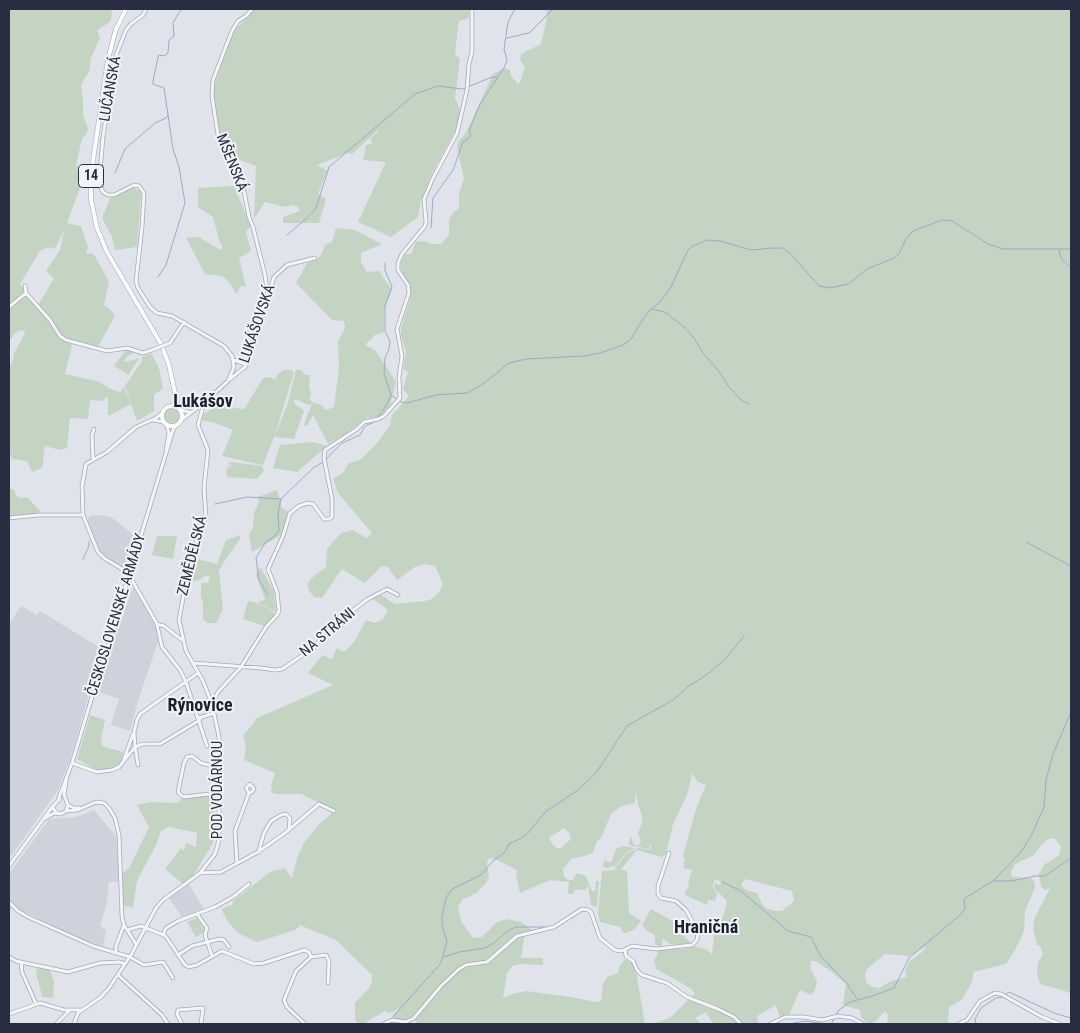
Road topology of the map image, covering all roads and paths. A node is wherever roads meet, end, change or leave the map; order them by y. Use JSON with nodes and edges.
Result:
{"nodes":[{"id":1,"x":126,"y":9,"type":"edge"},
{"id":2,"x":146,"y":9,"type":"edge"},
{"id":3,"x":252,"y":9,"type":"edge"},
{"id":4,"x":472,"y":9,"type":"edge"},
{"id":5,"x":315,"y":258,"type":"dead end"},
{"id":6,"x":25,"y":286,"type":"dead end"},
{"id":7,"x":26,"y":293,"type":"junction"},
{"id":8,"x":268,"y":297,"type":"junction"},
{"id":9,"x":9,"y":307,"type":"edge"},
{"id":10,"x":184,"y":322,"type":"junction"},
{"id":11,"x":233,"y":360,"type":"junction"},
{"id":12,"x":246,"y":364,"type":"junction"},
{"id":13,"x":228,"y":381,"type":"junction"},
{"id":14,"x":173,"y":385,"type":"junction"},
{"id":15,"x":204,"y":404,"type":"junction"},
{"id":16,"x":169,"y":406,"type":"junction"},
{"id":17,"x":179,"y":409,"type":"junction"},
{"id":18,"x":192,"y":412,"type":"junction"},
{"id":19,"x":162,"y":414,"type":"junction"},
{"id":20,"x":150,"y":420,"type":"junction"},
{"id":21,"x":182,"y":420,"type":"junction"},
{"id":22,"x":165,"y":423,"type":"junction"},
{"id":23,"x":176,"y":425,"type":"junction"},
{"id":24,"x":94,"y":429,"type":"dead end"},
{"id":25,"x":165,"y":456,"type":"junction"},
{"id":26,"x":93,"y":460,"type":"junction"},
{"id":27,"x":83,"y":515,"type":"junction"},
{"id":28,"x":9,"y":518,"type":"edge"},
{"id":29,"x":129,"y":577,"type":"junction"},
{"id":30,"x":398,"y":595,"type":"dead end"},
{"id":31,"x":157,"y":624,"type":"junction"},
{"id":32,"x":183,"y":640,"type":"junction"},
{"id":33,"x":193,"y":664,"type":"junction"},
{"id":34,"x":241,"y":667,"type":"junction"},
{"id":35,"x":198,"y":673,"type":"junction"},
{"id":36,"x":186,"y":682,"type":"junction"},
{"id":37,"x":212,"y":704,"type":"junction"},
{"id":38,"x":214,"y":713,"type":"junction"},
{"id":39,"x":199,"y":719,"type":"junction"},
{"id":40,"x":134,"y":732,"type":"junction"},
{"id":41,"x":207,"y":746,"type":"dead end"},
{"id":42,"x":135,"y":747,"type":"junction"},
{"id":43,"x":72,"y":763,"type":"junction"},
{"id":44,"x":122,"y":764,"type":"junction"},
{"id":45,"x":138,"y":764,"type":"dead end"},
{"id":46,"x":220,"y":768,"type":"junction"},
{"id":47,"x":68,"y":773,"type":"junction"},
{"id":48,"x":218,"y":793,"type":"junction"},
{"id":49,"x":249,"y":793,"type":"dead end"},
{"id":50,"x":58,"y":800,"type":"junction"},
{"id":51,"x":65,"y":801,"type":"junction"},
{"id":52,"x":53,"y":804,"type":"junction"},
{"id":53,"x":68,"y":805,"type":"junction"},
{"id":54,"x":81,"y":808,"type":"junction"},
{"id":55,"x":334,"y":811,"type":"dead end"},
{"id":56,"x":56,"y":812,"type":"junction"},
{"id":57,"x":66,"y":812,"type":"junction"},
{"id":58,"x":44,"y":819,"type":"junction"},
{"id":59,"x":288,"y":829,"type":"junction"},
{"id":60,"x":258,"y":852,"type":"junction"},
{"id":61,"x":669,"y":853,"type":"dead end"},
{"id":62,"x":237,"y":863,"type":"junction"},
{"id":63,"x":9,"y":866,"type":"edge"},
{"id":64,"x":200,"y":873,"type":"junction"},
{"id":65,"x":249,"y":884,"type":"dead end"},
{"id":66,"x":9,"y":902,"type":"edge"},
{"id":67,"x":197,"y":914,"type":"junction"},
{"id":68,"x":124,"y":924,"type":"junction"},
{"id":69,"x":145,"y":927,"type":"junction"},
{"id":70,"x":127,"y":930,"type":"junction"},
{"id":71,"x":163,"y":935,"type":"junction"},
{"id":72,"x":207,"y":942,"type":"junction"},
{"id":73,"x":136,"y":944,"type":"junction"},
{"id":74,"x":229,"y":947,"type":"dead end"},
{"id":75,"x":625,"y":950,"type":"junction"},
{"id":76,"x":619,"y":951,"type":"junction"},
{"id":77,"x":116,"y":952,"type":"junction"},
{"id":78,"x":123,"y":955,"type":"junction"},
{"id":79,"x":178,"y":955,"type":"junction"},
{"id":80,"x":9,"y":956,"type":"edge"},
{"id":81,"x":212,"y":956,"type":"junction"},
{"id":82,"x":626,"y":956,"type":"junction"},
{"id":83,"x":130,"y":957,"type":"junction"},
{"id":84,"x":311,"y":957,"type":"junction"},
{"id":85,"x":20,"y":962,"type":"junction"},
{"id":86,"x":119,"y":962,"type":"junction"},
{"id":87,"x":125,"y":964,"type":"junction"},
{"id":88,"x":118,"y":975,"type":"junction"},
{"id":89,"x":172,"y":977,"type":"dead end"},
{"id":90,"x":328,"y":983,"type":"dead end"},
{"id":91,"x":36,"y":1004,"type":"junction"},
{"id":92,"x":82,"y":1010,"type":"junction"},
{"id":93,"x":68,"y":1011,"type":"junction"},
{"id":94,"x":10,"y":1013,"type":"edge"},
{"id":95,"x":56,"y":1024,"type":"edge"},
{"id":96,"x":74,"y":1024,"type":"edge"},
{"id":97,"x":168,"y":1024,"type":"edge"},
{"id":98,"x":182,"y":1024,"type":"edge"},
{"id":99,"x":201,"y":1024,"type":"edge"},
{"id":100,"x":305,"y":1024,"type":"edge"},
{"id":101,"x":384,"y":1024,"type":"edge"},
{"id":102,"x":741,"y":1024,"type":"edge"},
{"id":103,"x":770,"y":1024,"type":"edge"},
{"id":104,"x":863,"y":1024,"type":"edge"},
{"id":105,"x":958,"y":1024,"type":"edge"},
{"id":106,"x":1060,"y":1024,"type":"edge"}],
"edges":[{"from":1,"to":14,"type":"main road","number":"14"},
{"from":2,"to":10,"type":"street","name":"LUČANSKÁ"},
{"from":3,"to":8,"type":"street","name":"MŠENSKÁ"},
{"from":4,"to":34,"type":"street"},
{"from":5,"to":8,"type":"street","name":"LUKÁŠOVSKÁ"},
{"from":6,"to":7,"type":"street"},
{"from":7,"to":9,"type":"street"},
{"from":7,"to":10,"type":"street","bridge":true},
{"from":8,"to":12,"type":"street","name":"LUKÁŠOVSKÁ"},
{"from":10,"to":11,"type":"street"},
{"from":11,"to":12,"type":"street"},
{"from":11,"to":13,"type":"street"},
{"from":12,"to":13,"type":"street","name":"LUKÁŠOVSKÁ"},
{"from":13,"to":15,"type":"street"},
{"from":14,"to":16,"type":"main road","number":"14"},
{"from":14,"to":17,"type":"main road","number":"14"},
{"from":15,"to":18,"type":"street"},
{"from":15,"to":32,"type":"street","name":"ZEMĚDĚLSKÁ"},
{"from":16,"to":17,"type":"main road"},
{"from":16,"to":19,"type":"main road"},
{"from":17,"to":18,"type":"street"},
{"from":17,"to":21,"type":"main road","number":"14"},
{"from":18,"to":21,"type":"street"},
{"from":19,"to":20,"type":"street"},
{"from":19,"to":22,"type":"main road","name":"ČESKOSLOVENSKÉ ARMÁDY"},
{"from":20,"to":22,"type":"street"},
{"from":20,"to":26,"type":"street"},
{"from":21,"to":23,"type":"main road"},
{"from":22,"to":23,"type":"main road"},
{"from":22,"to":25,"type":"street","name":"ČESKOSLOVENSKÉ ARMÁDY"},
{"from":23,"to":25,"type":"street","name":"ČESKOSLOVENSKÉ ARMÁDY"},
{"from":24,"to":26,"type":"street"},
{"from":25,"to":29,"type":"street","name":"ČESKOSLOVENSKÉ ARMÁDY"},
{"from":26,"to":27,"type":"street"},
{"from":27,"to":28,"type":"street"},
{"from":27,"to":29,"type":"street"},
{"from":29,"to":31,"type":"street"},
{"from":29,"to":43,"type":"street","name":"ČESKOSLOVENSKÉ ARMÁDY"},
{"from":30,"to":34,"type":"street","name":"NA STRÁNI"},
{"from":31,"to":32,"type":"street"},
{"from":31,"to":36,"type":"street"},
{"from":32,"to":33,"type":"street","name":"ZEMĚDĚLSKÁ"},
{"from":33,"to":34,"type":"street","name":"NA STRÁNI"},
{"from":33,"to":35,"type":"street","name":"ZEMĚDĚLSKÁ"},
{"from":34,"to":37,"type":"street"},
{"from":35,"to":36,"type":"street"},
{"from":35,"to":37,"type":"street","name":"ZEMĚDĚLSKÁ"},
{"from":36,"to":39,"type":"street"},
{"from":36,"to":40,"type":"street"},
{"from":37,"to":38,"type":"street","name":"POD VODÁRNOU"},
{"from":38,"to":39,"type":"street"},
{"from":38,"to":46,"type":"street","name":"POD VODÁRNOU"},
{"from":39,"to":41,"type":"street"},
{"from":39,"to":42,"type":"street"},
{"from":40,"to":42,"type":"street"},
{"from":40,"to":44,"type":"street"},
{"from":42,"to":44,"type":"street"},
{"from":42,"to":45,"type":"street"},
{"from":43,"to":44,"type":"street"},
{"from":43,"to":47,"type":"street","name":"ČESKOSLOVENSKÉ ARMÁDY"},
{"from":46,"to":48,"type":"street","name":"POD VODÁRNOU"},
{"from":46,"to":48,"type":"street"},
{"from":47,"to":50,"type":"street","name":"ČESKOSLOVENSKÉ ARMÁDY"},
{"from":47,"to":51,"type":"street","name":"ČESKOSLOVENSKÉ ARMÁDY"},
{"from":48,"to":64,"type":"street","name":"POD VODÁRNOU"},
{"from":49,"to":62,"type":"street"},
{"from":50,"to":51,"type":"street"},
{"from":50,"to":52,"type":"street"},
{"from":51,"to":53,"type":"street"},
{"from":52,"to":56,"type":"street"},
{"from":52,"to":58,"type":"street"},
{"from":53,"to":54,"type":"street"},
{"from":53,"to":57,"type":"street"},
{"from":54,"to":57,"type":"street"},
{"from":54,"to":68,"type":"street"},
{"from":55,"to":59,"type":"street"},
{"from":56,"to":57,"type":"street"},
{"from":56,"to":58,"type":"street"},
{"from":58,"to":63,"type":"street"},
{"from":59,"to":60,"type":"street"},
{"from":59,"to":60,"type":"street"},
{"from":60,"to":62,"type":"street"},
{"from":61,"to":75,"type":"street"},
{"from":62,"to":64,"type":"street"},
{"from":64,"to":69,"type":"street","name":"POD VODÁRNOU"},
{"from":65,"to":67,"type":"street"},
{"from":66,"to":77,"type":"street"},
{"from":67,"to":71,"type":"street"},
{"from":67,"to":72,"type":"street"},
{"from":68,"to":70,"type":"street"},
{"from":68,"to":77,"type":"street"},
{"from":69,"to":70,"type":"street"},
{"from":69,"to":71,"type":"street"},
{"from":69,"to":73,"type":"street","name":"POD VODÁRNOU"},
{"from":70,"to":73,"type":"street"},
{"from":71,"to":79,"type":"street"},
{"from":72,"to":74,"type":"street"},
{"from":72,"to":79,"type":"street"},
{"from":72,"to":81,"type":"street"},
{"from":73,"to":83,"type":"street"},
{"from":75,"to":76,"type":"street"},
{"from":75,"to":82,"type":"street"},
{"from":76,"to":82,"type":"street"},
{"from":76,"to":101,"type":"street"},
{"from":77,"to":78,"type":"street"},
{"from":78,"to":83,"type":"street"},
{"from":78,"to":86,"type":"street"},
{"from":79,"to":81,"type":"street"},
{"from":80,"to":85,"type":"street"},
{"from":81,"to":84,"type":"street"},
{"from":82,"to":102,"type":"street"},
{"from":83,"to":87,"type":"street"},
{"from":83,"to":89,"type":"street"},
{"from":84,"to":90,"type":"street"},
{"from":84,"to":100,"type":"street"},
{"from":85,"to":86,"type":"street"},
{"from":85,"to":91,"type":"street"},
{"from":86,"to":87,"type":"street"},
{"from":87,"to":88,"type":"street"},
{"from":88,"to":92,"type":"street"},
{"from":88,"to":97,"type":"street"},
{"from":91,"to":93,"type":"street"},
{"from":91,"to":94,"type":"street"},
{"from":92,"to":93,"type":"street"},
{"from":92,"to":96,"type":"street"},
{"from":93,"to":95,"type":"street"},
{"from":98,"to":99,"type":"street"},
{"from":103,"to":104,"type":"street"},
{"from":105,"to":106,"type":"street"}]}
